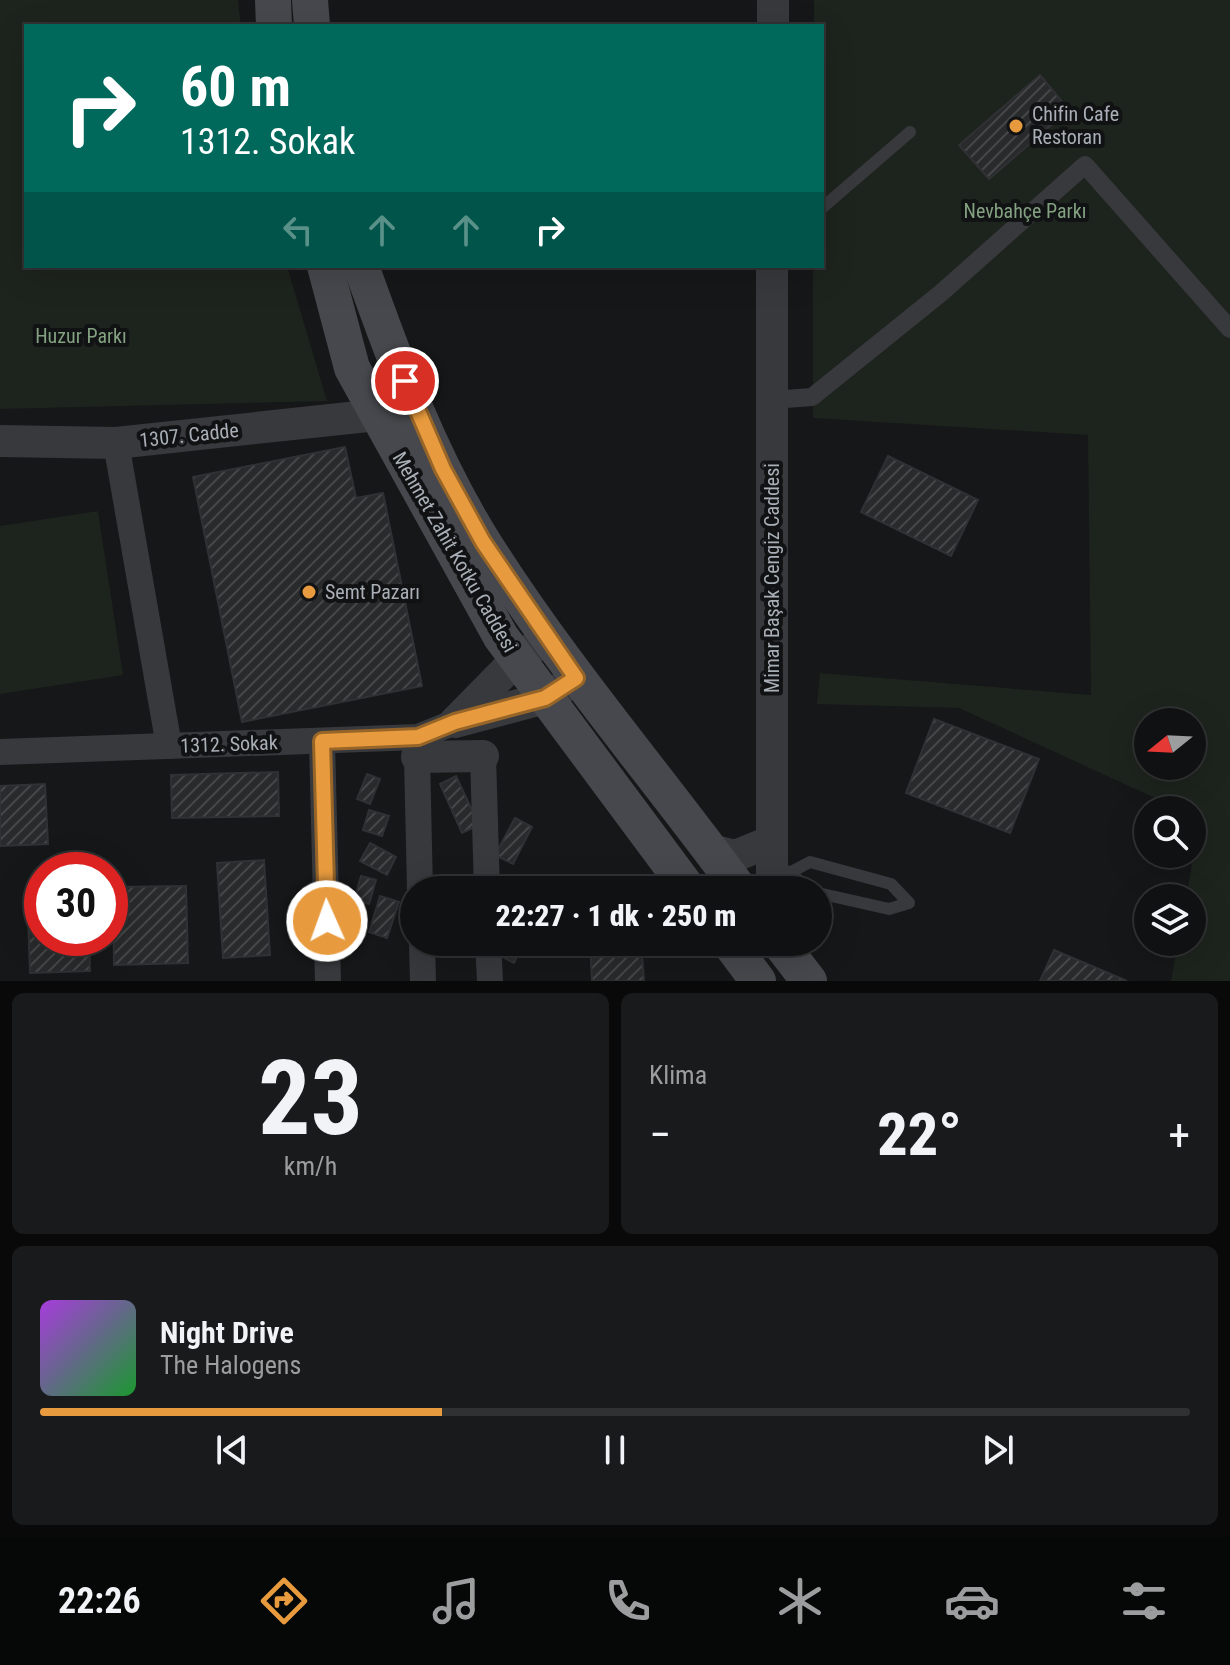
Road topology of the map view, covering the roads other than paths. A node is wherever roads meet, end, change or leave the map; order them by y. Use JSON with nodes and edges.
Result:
{"nodes":[{"id":1,"x":273,"y":0,"type":"edge"},
{"id":2,"x":310,"y":0,"type":"edge"},
{"id":3,"x":773,"y":0,"type":"edge"},
{"id":4,"x":274,"y":24,"type":"edge"},
{"id":5,"x":312,"y":24,"type":"edge"},
{"id":6,"x":773,"y":24,"type":"edge"},
{"id":7,"x":910,"y":132,"type":"dead end"},
{"id":8,"x":824,"y":206,"type":"edge"},
{"id":9,"x":326,"y":268,"type":"edge"},
{"id":10,"x":362,"y":268,"type":"edge"},
{"id":11,"x":772,"y":268,"type":"edge"},
{"id":12,"x":1230,"y":329,"type":"edge"},
{"id":13,"x":772,"y":400,"type":"junction"},
{"id":14,"x":377,"y":415,"type":"junction"},
{"id":15,"x":0,"y":441,"type":"edge"},
{"id":16,"x":116,"y":443,"type":"junction"},
{"id":17,"x":548,"y":637,"type":"junction"},
{"id":18,"x":517,"y":659,"type":"junction"},
{"id":19,"x":576,"y":678,"type":"junction"},
{"id":20,"x":545,"y":698,"type":"junction"},
{"id":21,"x":455,"y":722,"type":"junction"},
{"id":22,"x":322,"y":741,"type":"junction"},
{"id":23,"x":169,"y":746,"type":"junction"},
{"id":24,"x":0,"y":752,"type":"edge"},
{"id":25,"x":483,"y":756,"type":"joint"},
{"id":26,"x":417,"y":757,"type":"joint"},
{"id":27,"x":711,"y":850,"type":"junction"},
{"id":28,"x":777,"y":868,"type":"edge"},
{"id":29,"x":420,"y":876,"type":"edge"},
{"id":30,"x":487,"y":876,"type":"edge"},
{"id":31,"x":678,"y":876,"type":"edge"},
{"id":32,"x":730,"y":876,"type":"edge"},
{"id":33,"x":832,"y":896,"type":"edge"},
{"id":34,"x":422,"y":956,"type":"edge"},
{"id":35,"x":489,"y":956,"type":"edge"},
{"id":36,"x":739,"y":956,"type":"edge"},
{"id":37,"x":773,"y":956,"type":"edge"},
{"id":38,"x":778,"y":956,"type":"edge"},
{"id":39,"x":787,"y":956,"type":"edge"},
{"id":40,"x":328,"y":981,"type":"edge"},
{"id":41,"x":423,"y":981,"type":"edge"},
{"id":42,"x":490,"y":981,"type":"edge"},
{"id":43,"x":758,"y":981,"type":"edge"},
{"id":44,"x":769,"y":981,"type":"edge"},
{"id":45,"x":782,"y":981,"type":"edge"},
{"id":46,"x":809,"y":981,"type":"edge"}],
"edges":[{"from":1,"to":4,"type":"main road"},
{"from":2,"to":5,"type":"main road"},
{"from":3,"to":6,"type":"street"},
{"from":7,"to":8,"type":"lane"},
{"from":9,"to":14,"type":"main road","name":"Mehmet Zahit Kotku Caddesi"},
{"from":10,"to":17,"type":"main road","name":"Mehmet Zahit Kotku Caddesi"},
{"from":11,"to":13,"type":"street","name":"Mimar Başak Cengiz Caddesi"},
{"from":12,"to":13,"type":"street"},
{"from":13,"to":28,"type":"street","name":"Mimar Başak Cengiz Caddesi"},
{"from":14,"to":16,"type":"street","name":"1307. Cadde"},
{"from":14,"to":18,"type":"main road","name":"Mehmet Zahit Kotku Caddesi"},
{"from":15,"to":16,"type":"street","name":"1307. Cadde"},
{"from":16,"to":23,"type":"street"},
{"from":17,"to":18,"type":"street"},
{"from":17,"to":19,"type":"main road","name":"Mehmet Zahit Kotku Caddesi"},
{"from":18,"to":20,"type":"main road","name":"Mehmet Zahit Kotku Caddesi"},
{"from":18,"to":21,"type":"street"},
{"from":19,"to":20,"type":"street"},
{"from":19,"to":27,"type":"main road","name":"Mehmet Zahit Kotku Caddesi"},
{"from":20,"to":21,"type":"street"},
{"from":20,"to":31,"type":"main road","name":"Mehmet Zahit Kotku Caddesi"},
{"from":21,"to":22,"type":"street","name":"1312. Sokak"},
{"from":22,"to":23,"type":"street","name":"1312. Sokak"},
{"from":22,"to":40,"type":"street"},
{"from":23,"to":24,"type":"street","name":"1312. Sokak"},
{"from":25,"to":26,"type":"street"},
{"from":25,"to":30,"type":"street"},
{"from":26,"to":29,"type":"street"},
{"from":27,"to":28,"type":"street"},
{"from":27,"to":32,"type":"main road","name":"Mehmet Zahit Kotku Caddesi"},
{"from":28,"to":33,"type":"lane"},
{"from":34,"to":41,"type":"street"},
{"from":35,"to":42,"type":"street"},
{"from":36,"to":43,"type":"main road"},
{"from":37,"to":44,"type":"street"},
{"from":38,"to":45,"type":"street"},
{"from":39,"to":46,"type":"main road"}]}
